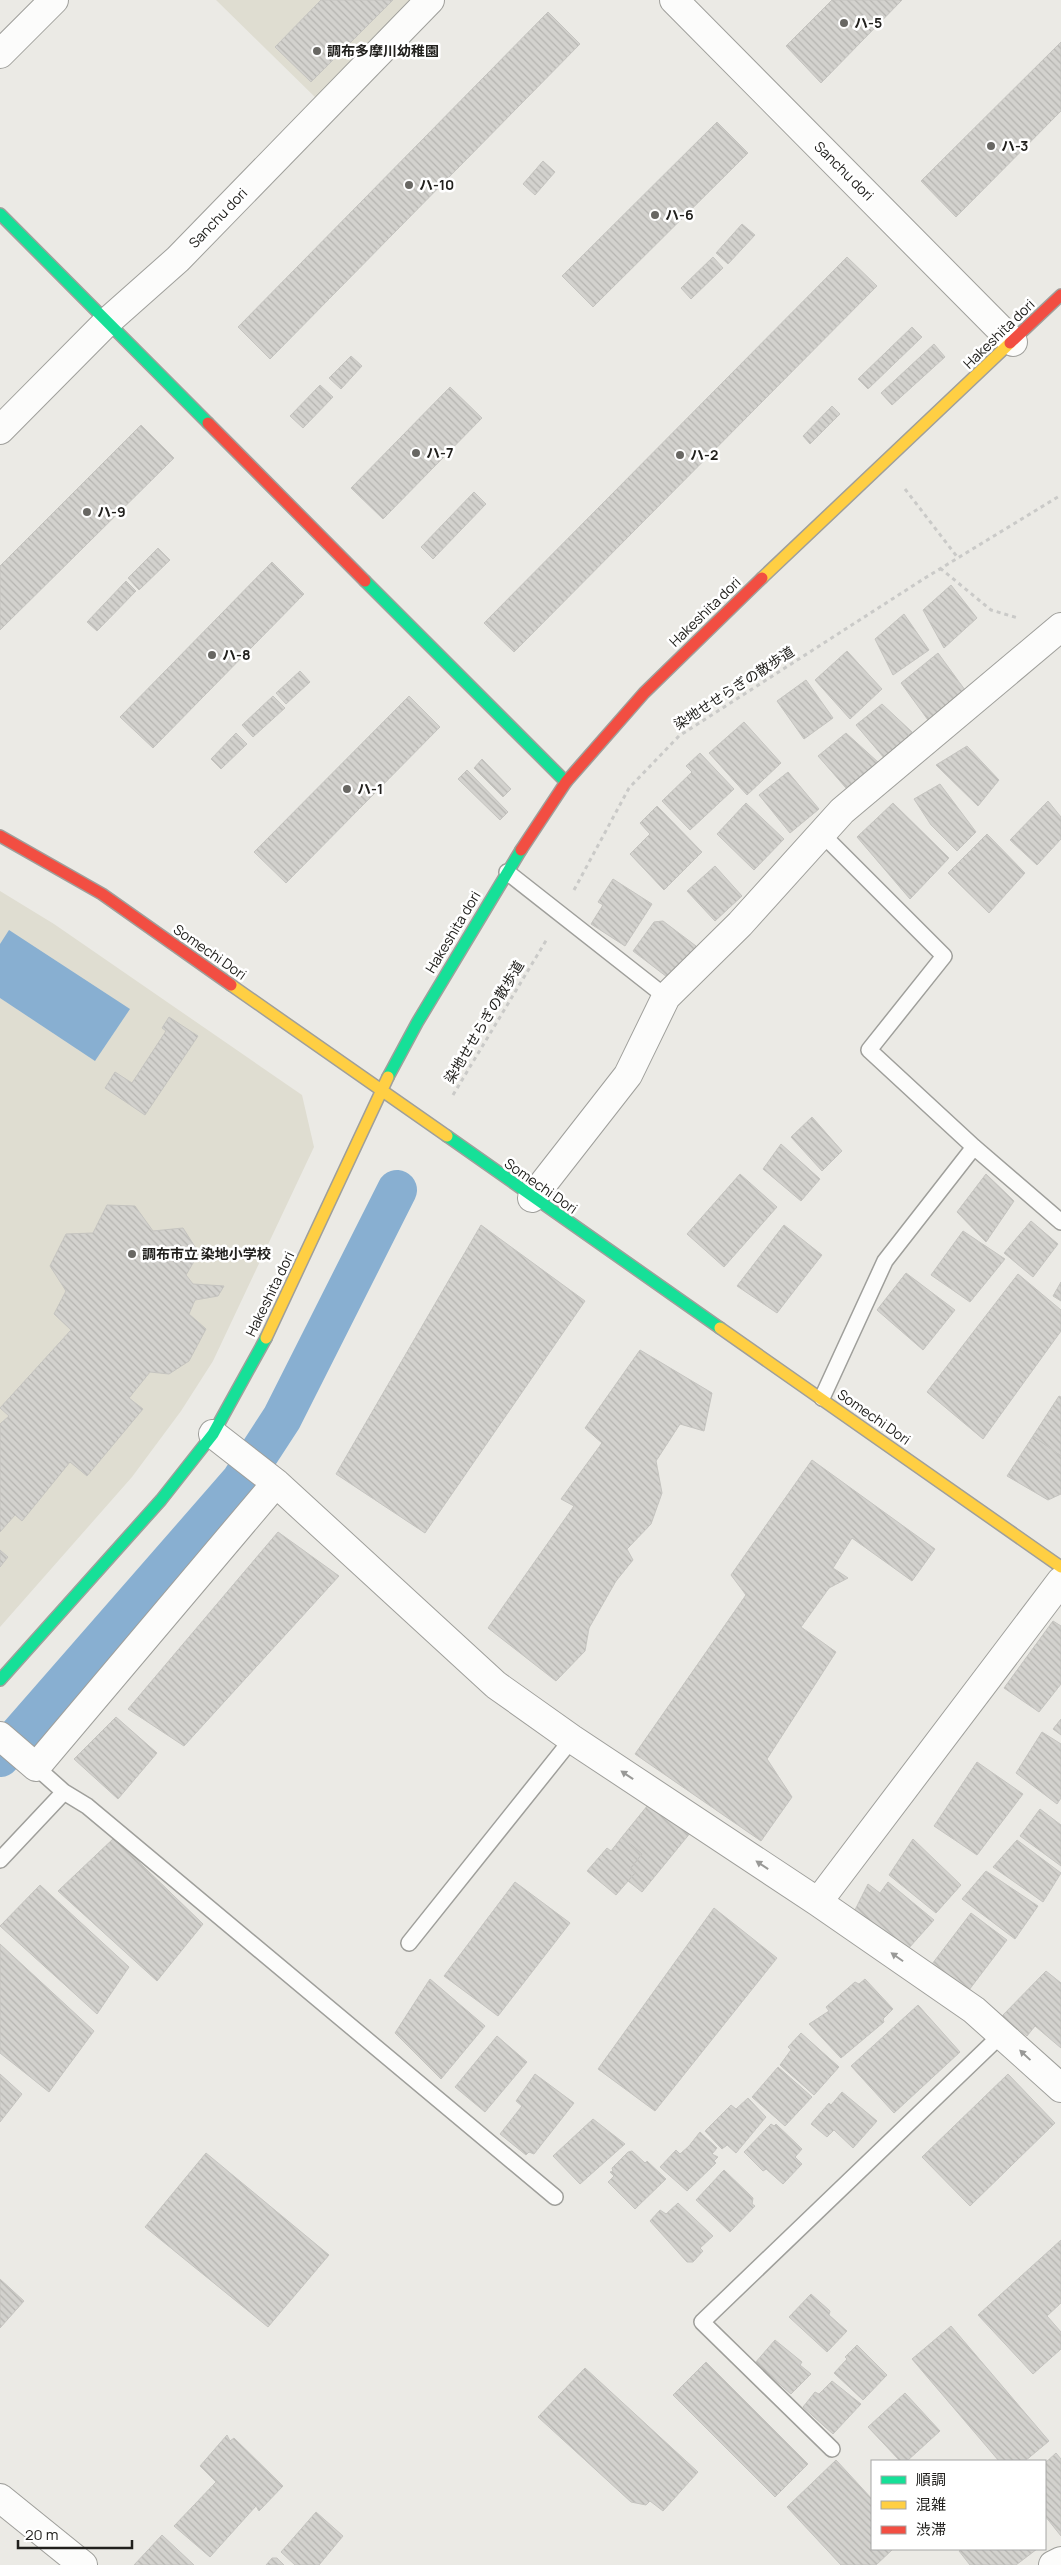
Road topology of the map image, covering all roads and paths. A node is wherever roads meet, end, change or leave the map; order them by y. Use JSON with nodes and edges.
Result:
{"nodes":[{"id":1,"x":54,"y":0,"type":"edge"},
{"id":2,"x":430,"y":0,"type":"edge"},
{"id":3,"x":674,"y":0,"type":"edge"},
{"id":4,"x":0,"y":54,"type":"edge"},
{"id":5,"x":0,"y":214,"type":"edge"},
{"id":6,"x":1061,"y":295,"type":"edge"},
{"id":7,"x":107,"y":322,"type":"junction"},
{"id":8,"x":1013,"y":342,"type":"junction"},
{"id":9,"x":0,"y":430,"type":"edge"},
{"id":10,"x":902,"y":485,"type":"dead end"},
{"id":11,"x":1061,"y":495,"type":"edge"},
{"id":12,"x":958,"y":558,"type":"junction"},
{"id":13,"x":940,"y":568,"type":"junction"},
{"id":14,"x":1059,"y":628,"type":"edge"},
{"id":15,"x":566,"y":782,"type":"junction"},
{"id":16,"x":821,"y":833,"type":"junction"},
{"id":17,"x":0,"y":836,"type":"edge"},
{"id":18,"x":506,"y":872,"type":"junction"},
{"id":19,"x":562,"y":914,"type":"junction"},
{"id":20,"x":666,"y":997,"type":"junction"},
{"id":21,"x":381,"y":1091,"type":"junction"},
{"id":22,"x":453,"y":1095,"type":"dead end"},
{"id":23,"x":974,"y":1147,"type":"junction"},
{"id":24,"x":532,"y":1198,"type":"junction"},
{"id":25,"x":1061,"y":1222,"type":"edge"},
{"id":26,"x":822,"y":1398,"type":"junction"},
{"id":27,"x":213,"y":1434,"type":"junction"},
{"id":28,"x":274,"y":1481,"type":"junction"},
{"id":29,"x":1061,"y":1567,"type":"edge"},
{"id":30,"x":1061,"y":1581,"type":"edge"},
{"id":31,"x":0,"y":1680,"type":"edge"},
{"id":32,"x":3,"y":1738,"type":"edge"},
{"id":33,"x":572,"y":1739,"type":"junction"},
{"id":34,"x":32,"y":1763,"type":"junction"},
{"id":35,"x":64,"y":1792,"type":"junction"},
{"id":36,"x":0,"y":1860,"type":"edge"},
{"id":37,"x":818,"y":1902,"type":"junction"},
{"id":38,"x":409,"y":1943,"type":"dead end"},
{"id":39,"x":1002,"y":2034,"type":"junction"},
{"id":40,"x":1061,"y":2088,"type":"edge"},
{"id":41,"x":556,"y":2197,"type":"dead end"},
{"id":42,"x":832,"y":2449,"type":"dead end"},
{"id":43,"x":0,"y":2498,"type":"edge"},
{"id":44,"x":1061,"y":2561,"type":"edge"},
{"id":45,"x":83,"y":2565,"type":"edge"},
{"id":46,"x":1053,"y":2565,"type":"edge"}],
"edges":[{"from":1,"to":4,"type":"street"},
{"from":2,"to":7,"type":"street","name":"Sanchu dori"},
{"from":3,"to":8,"type":"street","name":"Sanchu dori"},
{"from":5,"to":7,"type":"street"},
{"from":6,"to":8,"type":"street","name":"Hakeshita dori"},
{"from":7,"to":9,"type":"street","name":"Sanchu dori"},
{"from":7,"to":15,"type":"street"},
{"from":8,"to":15,"type":"street","name":"Hakeshita dori"},
{"from":10,"to":12,"type":"path"},
{"from":11,"to":12,"type":"path","name":"染地せせらぎの散歩道"},
{"from":12,"to":13,"type":"path","name":"染地せせらぎの散歩道"},
{"from":13,"to":14,"type":"path"},
{"from":13,"to":19,"type":"path","name":"染地せせらぎの散歩道"},
{"from":14,"to":16,"type":"street"},
{"from":15,"to":18,"type":"street","name":"Hakeshita dori"},
{"from":16,"to":20,"type":"street"},
{"from":16,"to":23,"type":"lane"},
{"from":17,"to":21,"type":"street","name":"Somechi Dori"},
{"from":18,"to":19,"type":"lane"},
{"from":18,"to":21,"type":"street","name":"Hakeshita dori"},
{"from":19,"to":20,"type":"lane"},
{"from":19,"to":22,"type":"path","name":"染地せせらぎの散歩道"},
{"from":20,"to":24,"type":"street"},
{"from":21,"to":24,"type":"street","name":"Somechi Dori"},
{"from":21,"to":27,"type":"street","name":"Hakeshita dori"},
{"from":23,"to":25,"type":"lane"},
{"from":23,"to":26,"type":"lane"},
{"from":24,"to":26,"type":"street","name":"Somechi Dori"},
{"from":26,"to":29,"type":"street","name":"Somechi Dori"},
{"from":27,"to":28,"type":"street"},
{"from":27,"to":31,"type":"street","name":"Hakeshita dori"},
{"from":28,"to":33,"type":"street"},
{"from":28,"to":34,"type":"street"},
{"from":30,"to":37,"type":"street"},
{"from":32,"to":34,"type":"street"},
{"from":37,"to":33,"type":"street","one_way":true},
{"from":33,"to":38,"type":"lane"},
{"from":34,"to":35,"type":"lane"},
{"from":35,"to":36,"type":"lane"},
{"from":35,"to":41,"type":"lane"},
{"from":39,"to":37,"type":"street","one_way":true},
{"from":40,"to":39,"type":"street","one_way":true},
{"from":39,"to":42,"type":"lane"},
{"from":43,"to":45,"type":"street"},
{"from":44,"to":46,"type":"street"}]}
